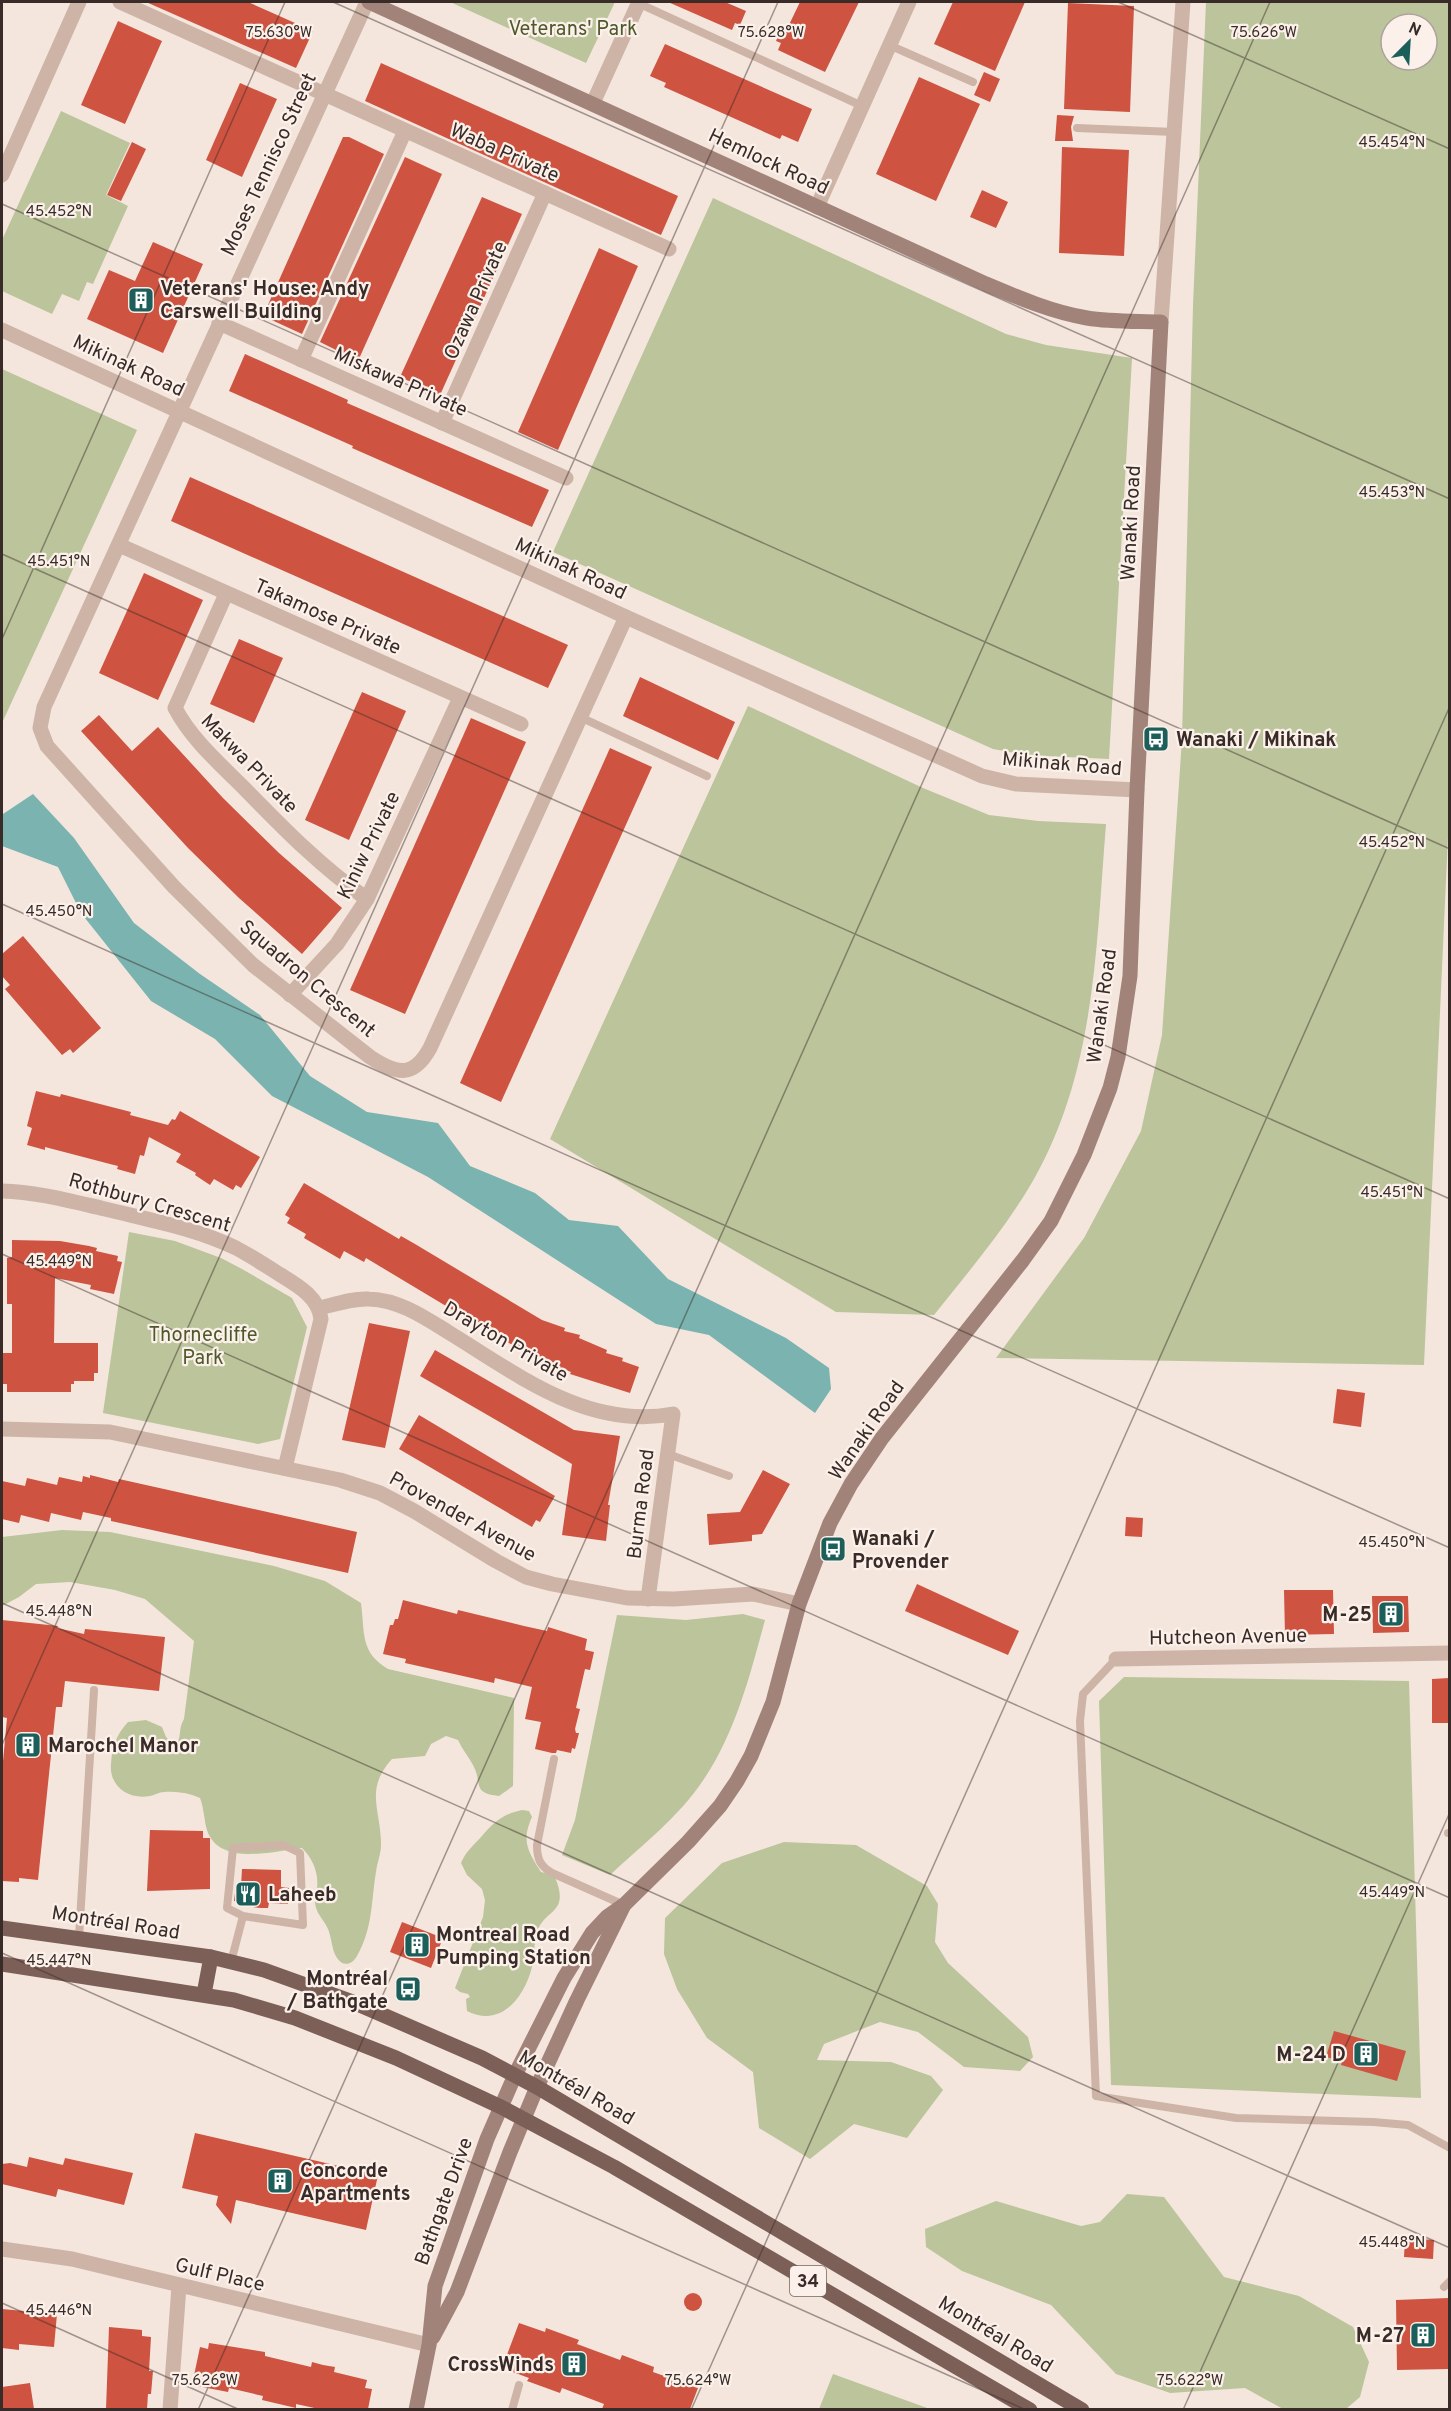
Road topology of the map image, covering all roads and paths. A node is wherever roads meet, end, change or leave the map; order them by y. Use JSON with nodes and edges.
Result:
{"nodes":[{"id":1,"x":79,"y":2,"type":"edge"},
{"id":2,"x":120,"y":2,"type":"edge"},
{"id":3,"x":368,"y":2,"type":"edge"},
{"id":4,"x":639,"y":2,"type":"edge"},
{"id":5,"x":909,"y":2,"type":"edge"},
{"id":6,"x":1182,"y":2,"type":"edge"},
{"id":7,"x":889,"y":45,"type":"junction"},
{"id":8,"x":973,"y":82,"type":"dead end"},
{"id":9,"x":323,"y":94,"type":"junction"},
{"id":10,"x":593,"y":103,"type":"junction"},
{"id":11,"x":862,"y":106,"type":"junction"},
{"id":12,"x":1077,"y":128,"type":"dead end"},
{"id":13,"x":405,"y":131,"type":"junction"},
{"id":14,"x":1174,"y":132,"type":"junction"},
{"id":15,"x":2,"y":175,"type":"edge"},
{"id":16,"x":545,"y":193,"type":"junction"},
{"id":17,"x":817,"y":207,"type":"junction"},
{"id":18,"x":669,"y":249,"type":"dead end"},
{"id":19,"x":1161,"y":322,"type":"junction"},
{"id":20,"x":219,"y":323,"type":"junction"},
{"id":21,"x":2,"y":330,"type":"edge"},
{"id":22,"x":301,"y":360,"type":"junction"},
{"id":23,"x":180,"y":412,"type":"junction"},
{"id":24,"x":442,"y":423,"type":"junction"},
{"id":25,"x":566,"y":478,"type":"dead end"},
{"id":26,"x":119,"y":545,"type":"junction"},
{"id":27,"x":226,"y":594,"type":"junction"},
{"id":28,"x":626,"y":617,"type":"junction"},
{"id":29,"x":460,"y":698,"type":"junction"},
{"id":30,"x":580,"y":717,"type":"junction"},
{"id":31,"x":521,"y":724,"type":"dead end"},
{"id":32,"x":707,"y":776,"type":"dead end"},
{"id":33,"x":1137,"y":790,"type":"junction"},
{"id":34,"x":367,"y":898,"type":"junction"},
{"id":35,"x":290,"y":995,"type":"junction"},
{"id":36,"x":2,"y":1191,"type":"edge"},
{"id":37,"x":320,"y":1308,"type":"junction"},
{"id":38,"x":673,"y":1414,"type":"joint"},
{"id":39,"x":2,"y":1429,"type":"edge"},
{"id":40,"x":668,"y":1454,"type":"junction"},
{"id":41,"x":285,"y":1468,"type":"junction"},
{"id":42,"x":729,"y":1476,"type":"dead end"},
{"id":43,"x":648,"y":1599,"type":"junction"},
{"id":44,"x":799,"y":1604,"type":"junction"},
{"id":45,"x":1449,"y":1653,"type":"edge"},
{"id":46,"x":1116,"y":1659,"type":"joint"},
{"id":47,"x":94,"y":1690,"type":"dead end"},
{"id":48,"x":554,"y":1759,"type":"dead end"},
{"id":49,"x":624,"y":1905,"type":"junction"},
{"id":50,"x":243,"y":1916,"type":"junction"},
{"id":51,"x":2,"y":1928,"type":"edge"},
{"id":52,"x":78,"y":1937,"type":"junction"},
{"id":53,"x":211,"y":1957,"type":"junction"},
{"id":54,"x":231,"y":1962,"type":"junction"},
{"id":55,"x":2,"y":1964,"type":"edge"},
{"id":56,"x":204,"y":1995,"type":"junction"},
{"id":57,"x":515,"y":2075,"type":"junction"},
{"id":58,"x":537,"y":2087,"type":"junction"},
{"id":59,"x":501,"y":2107,"type":"junction"},
{"id":60,"x":524,"y":2118,"type":"junction"},
{"id":61,"x":1449,"y":2148,"type":"edge"},
{"id":62,"x":2,"y":2249,"type":"edge"},
{"id":63,"x":179,"y":2286,"type":"junction"},
{"id":64,"x":429,"y":2345,"type":"junction"},
{"id":65,"x":519,"y":2385,"type":"dead end"},
{"id":66,"x":170,"y":2409,"type":"edge"},
{"id":67,"x":416,"y":2409,"type":"edge"},
{"id":68,"x":512,"y":2409,"type":"edge"},
{"id":69,"x":1030,"y":2409,"type":"edge"},
{"id":70,"x":1082,"y":2409,"type":"edge"}],
"edges":[{"from":1,"to":15,"type":"street"},
{"from":2,"to":9,"type":"street","name":"Waba Private"},
{"from":3,"to":9,"type":"street","name":"Moses Tennisco Street"},
{"from":3,"to":10,"type":"street","name":"Hemlock Road"},
{"from":4,"to":10,"type":"street"},
{"from":4,"to":11,"type":"lane"},
{"from":5,"to":7,"type":"street"},
{"from":6,"to":14,"type":"street","name":"Wanaki Road"},
{"from":7,"to":8,"type":"lane"},
{"from":7,"to":11,"type":"street"},
{"from":9,"to":13,"type":"street","name":"Waba Private"},
{"from":9,"to":20,"type":"street","name":"Moses Tennisco Street"},
{"from":10,"to":17,"type":"street","name":"Hemlock Road"},
{"from":11,"to":17,"type":"street"},
{"from":12,"to":14,"type":"lane"},
{"from":13,"to":16,"type":"street","name":"Waba Private"},
{"from":13,"to":22,"type":"street"},
{"from":14,"to":19,"type":"street","name":"Wanaki Road"},
{"from":16,"to":18,"type":"street","name":"Waba Private"},
{"from":16,"to":24,"type":"street","name":"Ozawa Private"},
{"from":17,"to":19,"type":"street","name":"Hemlock Road"},
{"from":19,"to":33,"type":"street","name":"Wanaki Road"},
{"from":20,"to":22,"type":"street","name":"Miskawa Private"},
{"from":20,"to":23,"type":"street","name":"Moses Tennisco Street"},
{"from":21,"to":23,"type":"street","name":"Mikinak Road"},
{"from":22,"to":24,"type":"street","name":"Miskawa Private"},
{"from":23,"to":26,"type":"street","name":"Squadron Crescent"},
{"from":23,"to":28,"type":"street","name":"Mikinak Road"},
{"from":24,"to":25,"type":"street","name":"Miskawa Private"},
{"from":26,"to":27,"type":"street","name":"Takamose Private"},
{"from":26,"to":35,"type":"street","name":"Squadron Crescent"},
{"from":27,"to":29,"type":"street","name":"Takamose Private"},
{"from":27,"to":34,"type":"street","name":"Makwa Private"},
{"from":28,"to":30,"type":"street","name":"Squadron Crescent"},
{"from":28,"to":33,"type":"street","name":"Mikinak Road"},
{"from":29,"to":31,"type":"street","name":"Takamose Private"},
{"from":29,"to":34,"type":"street","name":"Kiniw Private"},
{"from":30,"to":32,"type":"lane"},
{"from":30,"to":35,"type":"street","name":"Squadron Crescent"},
{"from":33,"to":44,"type":"street","name":"Wanaki Road"},
{"from":34,"to":35,"type":"street","name":"Kiniw Private"},
{"from":36,"to":37,"type":"street","name":"Rothbury Crescent"},
{"from":37,"to":38,"type":"street","name":"Drayton Private"},
{"from":37,"to":41,"type":"street"},
{"from":38,"to":40,"type":"street","name":"Burma Road"},
{"from":39,"to":41,"type":"street","name":"Provender Avenue"},
{"from":40,"to":42,"type":"lane"},
{"from":40,"to":43,"type":"street","name":"Burma Road"},
{"from":41,"to":43,"type":"street","name":"Provender Avenue"},
{"from":43,"to":44,"type":"street","name":"Provender Avenue"},
{"from":44,"to":49,"type":"street","name":"Wanaki Road"},
{"from":45,"to":46,"type":"street","name":"Hutcheon Avenue"},
{"from":46,"to":61,"type":"lane"},
{"from":47,"to":52,"type":"lane"},
{"from":48,"to":49,"type":"lane"},
{"from":49,"to":57,"type":"street","name":"Wanaki Road"},
{"from":49,"to":58,"type":"street","name":"Wanaki Road"},
{"from":50,"to":50,"type":"lane"},
{"from":50,"to":54,"type":"lane"},
{"from":51,"to":52,"type":"main road","name":"Montréal Road","number":"34"},
{"from":52,"to":53,"type":"main road","name":"Montréal Road","number":"34"},
{"from":53,"to":54,"type":"main road","name":"Montréal Road","number":"34"},
{"from":53,"to":56,"type":"main road"},
{"from":54,"to":57,"type":"main road","name":"Montréal Road","number":"34"},
{"from":55,"to":56,"type":"main road","number":"34"},
{"from":56,"to":59,"type":"main road","number":"34"},
{"from":57,"to":58,"type":"main road","name":"Montréal Road","number":"34"},
{"from":57,"to":59,"type":"street","name":"Bathgate Drive"},
{"from":58,"to":60,"type":"street","name":"Bathgate Drive"},
{"from":58,"to":70,"type":"main road","name":"Montréal Road","number":"34"},
{"from":59,"to":60,"type":"main road","number":"34"},
{"from":59,"to":64,"type":"street","name":"Bathgate Drive"},
{"from":60,"to":64,"type":"street","name":"Bathgate Drive"},
{"from":60,"to":69,"type":"main road","number":"34"},
{"from":62,"to":63,"type":"street","name":"Gulf Place"},
{"from":63,"to":64,"type":"street","name":"Gulf Place"},
{"from":63,"to":66,"type":"street"},
{"from":64,"to":67,"type":"street","name":"Bathgate Drive"},
{"from":65,"to":68,"type":"lane"}]}
